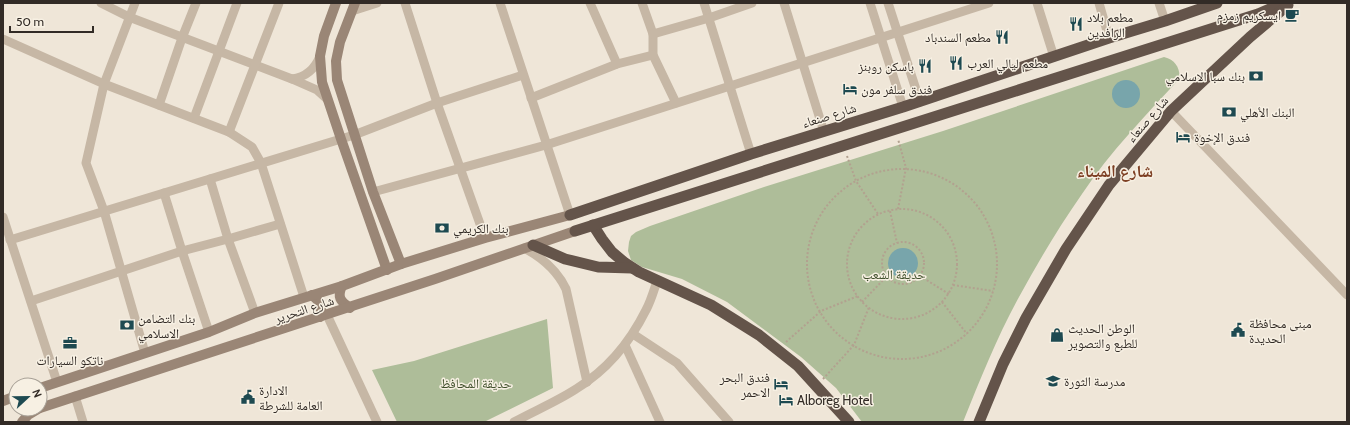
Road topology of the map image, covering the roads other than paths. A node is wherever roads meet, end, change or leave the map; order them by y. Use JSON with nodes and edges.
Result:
{"nodes":[{"id":1,"x":101,"y":3,"type":"edge"},
{"id":2,"x":134,"y":3,"type":"edge"},
{"id":3,"x":196,"y":3,"type":"edge"},
{"id":4,"x":237,"y":3,"type":"edge"},
{"id":5,"x":279,"y":3,"type":"edge"},
{"id":6,"x":336,"y":3,"type":"edge"},
{"id":7,"x":377,"y":3,"type":"edge"},
{"id":8,"x":405,"y":3,"type":"edge"},
{"id":9,"x":500,"y":3,"type":"edge"},
{"id":10,"x":590,"y":3,"type":"edge"},
{"id":11,"x":642,"y":3,"type":"edge"},
{"id":12,"x":704,"y":3,"type":"edge"},
{"id":13,"x":752,"y":3,"type":"edge"},
{"id":14,"x":784,"y":3,"type":"edge"},
{"id":15,"x":870,"y":3,"type":"edge"},
{"id":16,"x":888,"y":3,"type":"edge"},
{"id":17,"x":989,"y":3,"type":"edge"},
{"id":18,"x":1037,"y":3,"type":"edge"},
{"id":19,"x":1099,"y":3,"type":"edge"},
{"id":20,"x":1159,"y":3,"type":"edge"},
{"id":21,"x":1217,"y":3,"type":"edge"},
{"id":22,"x":1284,"y":3,"type":"edge"},
{"id":23,"x":1291,"y":3,"type":"edge"},
{"id":24,"x":976,"y":5,"type":"edge"},
{"id":25,"x":353,"y":7,"type":"edge"},
{"id":26,"x":129,"y":18,"type":"junction"},
{"id":27,"x":709,"y":18,"type":"junction"},
{"id":28,"x":1165,"y":21,"type":"junction"},
{"id":29,"x":898,"y":32,"type":"junction"},
{"id":30,"x":654,"y":34,"type":"junction"},
{"id":31,"x":182,"y":38,"type":"junction"},
{"id":32,"x":881,"y":38,"type":"junction"},
{"id":33,"x":1109,"y":38,"type":"junction"},
{"id":34,"x":3,"y":39,"type":"edge"},
{"id":35,"x":218,"y":51,"type":"junction"},
{"id":36,"x":320,"y":56,"type":"junction"},
{"id":37,"x":653,"y":56,"type":"junction"},
{"id":38,"x":1054,"y":57,"type":"junction"},
{"id":39,"x":802,"y":63,"type":"junction"},
{"id":40,"x":617,"y":64,"type":"junction"},
{"id":41,"x":255,"y":65,"type":"junction"},
{"id":42,"x":523,"y":75,"type":"junction"},
{"id":43,"x":292,"y":79,"type":"junction"},
{"id":44,"x":104,"y":84,"type":"junction"},
{"id":45,"x":730,"y":86,"type":"junction"},
{"id":46,"x":531,"y":98,"type":"junction"},
{"id":47,"x":328,"y":101,"type":"junction"},
{"id":48,"x":920,"y":102,"type":"junction"},
{"id":49,"x":437,"y":103,"type":"junction"},
{"id":50,"x":676,"y":103,"type":"junction"},
{"id":51,"x":158,"y":105,"type":"junction"},
{"id":52,"x":903,"y":107,"type":"junction"},
{"id":53,"x":1171,"y":111,"type":"junction"},
{"id":54,"x":194,"y":118,"type":"junction"},
{"id":55,"x":229,"y":132,"type":"junction"},
{"id":56,"x":824,"y":132,"type":"junction"},
{"id":57,"x":354,"y":135,"type":"junction"},
{"id":58,"x":341,"y":139,"type":"junction"},
{"id":59,"x":546,"y":145,"type":"junction"},
{"id":60,"x":751,"y":154,"type":"junction"},
{"id":61,"x":261,"y":163,"type":"junction"},
{"id":62,"x":460,"y":168,"type":"junction"},
{"id":63,"x":210,"y":179,"type":"junction"},
{"id":64,"x":373,"y":192,"type":"junction"},
{"id":65,"x":164,"y":193,"type":"junction"},
{"id":66,"x":104,"y":211,"type":"junction"},
{"id":67,"x":570,"y":215,"type":"junction"},
{"id":68,"x":3,"y":217,"type":"edge"},
{"id":69,"x":280,"y":224,"type":"junction"},
{"id":70,"x":593,"y":225,"type":"junction"},
{"id":71,"x":575,"y":231,"type":"joint"},
{"id":72,"x":485,"y":238,"type":"junction"},
{"id":73,"x":228,"y":239,"type":"junction"},
{"id":74,"x":10,"y":240,"type":"junction"},
{"id":75,"x":528,"y":247,"type":"junction"},
{"id":76,"x":182,"y":251,"type":"junction"},
{"id":77,"x":401,"y":264,"type":"junction"},
{"id":78,"x":633,"y":268,"type":"junction"},
{"id":79,"x":386,"y":270,"type":"junction"},
{"id":80,"x":121,"y":271,"type":"junction"},
{"id":81,"x":657,"y":281,"type":"junction"},
{"id":82,"x":342,"y":286,"type":"junction"},
{"id":83,"x":1347,"y":295,"type":"edge"},
{"id":84,"x":308,"y":296,"type":"junction"},
{"id":85,"x":31,"y":301,"type":"junction"},
{"id":86,"x":350,"y":308,"type":"junction"},
{"id":87,"x":255,"y":313,"type":"junction"},
{"id":88,"x":323,"y":316,"type":"junction"},
{"id":89,"x":209,"y":332,"type":"junction"},
{"id":90,"x":633,"y":334,"type":"junction"},
{"id":91,"x":625,"y":345,"type":"junction"},
{"id":92,"x":145,"y":353,"type":"junction"},
{"id":93,"x":57,"y":382,"type":"junction"},
{"id":94,"x":587,"y":382,"type":"junction"},
{"id":95,"x":48,"y":385,"type":"edge"},
{"id":96,"x":75,"y":396,"type":"junction"},
{"id":97,"x":48,"y":406,"type":"edge"},
{"id":98,"x":83,"y":422,"type":"edge"},
{"id":99,"x":377,"y":422,"type":"edge"},
{"id":100,"x":514,"y":422,"type":"edge"},
{"id":101,"x":660,"y":422,"type":"edge"},
{"id":102,"x":729,"y":422,"type":"edge"},
{"id":103,"x":849,"y":422,"type":"edge"},
{"id":104,"x":979,"y":422,"type":"edge"}],
"edges":[{"from":1,"to":26,"type":"street"},
{"from":2,"to":26,"type":"street"},
{"from":3,"to":31,"type":"street"},
{"from":4,"to":35,"type":"street"},
{"from":5,"to":41,"type":"street"},
{"from":6,"to":36,"type":"main road"},
{"from":7,"to":25,"type":"street"},
{"from":8,"to":49,"type":"street"},
{"from":9,"to":42,"type":"street"},
{"from":10,"to":40,"type":"street"},
{"from":11,"to":30,"type":"street"},
{"from":12,"to":27,"type":"street"},
{"from":13,"to":27,"type":"street"},
{"from":14,"to":39,"type":"street"},
{"from":15,"to":32,"type":"street"},
{"from":16,"to":29,"type":"street"},
{"from":17,"to":24,"type":"street"},
{"from":18,"to":38,"type":"street"},
{"from":19,"to":33,"type":"street"},
{"from":20,"to":28,"type":"street"},
{"from":21,"to":28,"type":"highway","name":"شارع صنعاء"},
{"from":22,"to":70,"type":"highway"},
{"from":23,"to":53,"type":"highway","name":"شارع صنعاء"},
{"from":24,"to":29,"type":"street"},
{"from":25,"to":57,"type":"main road"},
{"from":26,"to":31,"type":"street"},
{"from":26,"to":44,"type":"street"},
{"from":27,"to":30,"type":"street"},
{"from":27,"to":45,"type":"street"},
{"from":28,"to":33,"type":"highway","name":"شارع صنعاء"},
{"from":29,"to":32,"type":"street"},
{"from":29,"to":48,"type":"street"},
{"from":30,"to":37,"type":"street"},
{"from":31,"to":35,"type":"street"},
{"from":31,"to":51,"type":"street"},
{"from":32,"to":39,"type":"street"},
{"from":32,"to":52,"type":"street"},
{"from":33,"to":38,"type":"highway","name":"شارع صنعاء"},
{"from":34,"to":44,"type":"street"},
{"from":35,"to":41,"type":"street"},
{"from":35,"to":54,"type":"street"},
{"from":36,"to":43,"type":"street"},
{"from":36,"to":47,"type":"main road"},
{"from":37,"to":40,"type":"street"},
{"from":37,"to":50,"type":"street"},
{"from":38,"to":48,"type":"highway","name":"شارع صنعاء"},
{"from":39,"to":45,"type":"street"},
{"from":39,"to":56,"type":"street"},
{"from":40,"to":46,"type":"street"},
{"from":41,"to":43,"type":"street"},
{"from":41,"to":55,"type":"street"},
{"from":42,"to":46,"type":"street"},
{"from":42,"to":49,"type":"street"},
{"from":43,"to":47,"type":"street"},
{"from":44,"to":51,"type":"street"},
{"from":44,"to":66,"type":"street"},
{"from":45,"to":50,"type":"street"},
{"from":45,"to":60,"type":"street"},
{"from":46,"to":59,"type":"street"},
{"from":47,"to":58,"type":"main road"},
{"from":48,"to":52,"type":"highway","name":"شارع صنعاء"},
{"from":49,"to":57,"type":"street"},
{"from":49,"to":62,"type":"street"},
{"from":50,"to":59,"type":"street"},
{"from":51,"to":54,"type":"street"},
{"from":52,"to":56,"type":"highway","name":"شارع صنعاء"},
{"from":53,"to":83,"type":"street"},
{"from":53,"to":104,"type":"highway","name":"شارع صنعاء"},
{"from":54,"to":55,"type":"street"},
{"from":55,"to":61,"type":"street"},
{"from":56,"to":60,"type":"highway","name":"شارع صنعاء"},
{"from":57,"to":58,"type":"street"},
{"from":57,"to":64,"type":"main road"},
{"from":58,"to":61,"type":"street"},
{"from":58,"to":79,"type":"main road"},
{"from":59,"to":62,"type":"street"},
{"from":59,"to":67,"type":"street"},
{"from":60,"to":67,"type":"highway","name":"شارع صنعاء"},
{"from":61,"to":63,"type":"street"},
{"from":61,"to":69,"type":"street"},
{"from":62,"to":64,"type":"street"},
{"from":62,"to":72,"type":"street"},
{"from":63,"to":65,"type":"street"},
{"from":63,"to":73,"type":"street"},
{"from":64,"to":77,"type":"main road"},
{"from":65,"to":66,"type":"street"},
{"from":65,"to":76,"type":"street"},
{"from":66,"to":74,"type":"street"},
{"from":66,"to":80,"type":"street"},
{"from":67,"to":72,"type":"main road","name":"شارع التحرير"},
{"from":68,"to":74,"type":"street"},
{"from":69,"to":73,"type":"street"},
{"from":69,"to":84,"type":"street"},
{"from":70,"to":71,"type":"highway"},
{"from":70,"to":78,"type":"highway"},
{"from":71,"to":75,"type":"main road","name":"شارع التحرير"},
{"from":72,"to":77,"type":"main road","name":"شارع التحرير"},
{"from":73,"to":76,"type":"street"},
{"from":73,"to":87,"type":"street"},
{"from":74,"to":85,"type":"street"},
{"from":75,"to":78,"type":"highway"},
{"from":75,"to":86,"type":"main road","name":"شارع التحرير"},
{"from":75,"to":94,"type":"street"},
{"from":76,"to":80,"type":"street"},
{"from":76,"to":89,"type":"street"},
{"from":77,"to":79,"type":"main road","name":"شارع التحرير"},
{"from":78,"to":81,"type":"highway"},
{"from":79,"to":82,"type":"main road","name":"شارع التحرير"},
{"from":80,"to":85,"type":"street"},
{"from":80,"to":92,"type":"street"},
{"from":81,"to":90,"type":"street"},
{"from":81,"to":103,"type":"highway"},
{"from":82,"to":84,"type":"main road","name":"شارع التحرير"},
{"from":82,"to":86,"type":"main road"},
{"from":84,"to":87,"type":"main road","name":"شارع التحرير"},
{"from":84,"to":88,"type":"main road"},
{"from":85,"to":93,"type":"street"},
{"from":86,"to":88,"type":"main road","name":"شارع التحرير"},
{"from":87,"to":89,"type":"main road","name":"شارع التحرير"},
{"from":88,"to":96,"type":"main road","name":"شارع التحرير"},
{"from":88,"to":99,"type":"street"},
{"from":89,"to":92,"type":"main road","name":"شارع التحرير"},
{"from":90,"to":91,"type":"street"},
{"from":90,"to":102,"type":"street"},
{"from":91,"to":94,"type":"street"},
{"from":91,"to":101,"type":"street"},
{"from":92,"to":93,"type":"main road","name":"شارع التحرير"},
{"from":93,"to":95,"type":"main road","name":"شارع التحرير"},
{"from":94,"to":100,"type":"street"},
{"from":96,"to":97,"type":"main road","name":"شارع التحرير"},
{"from":96,"to":98,"type":"street"}]}
